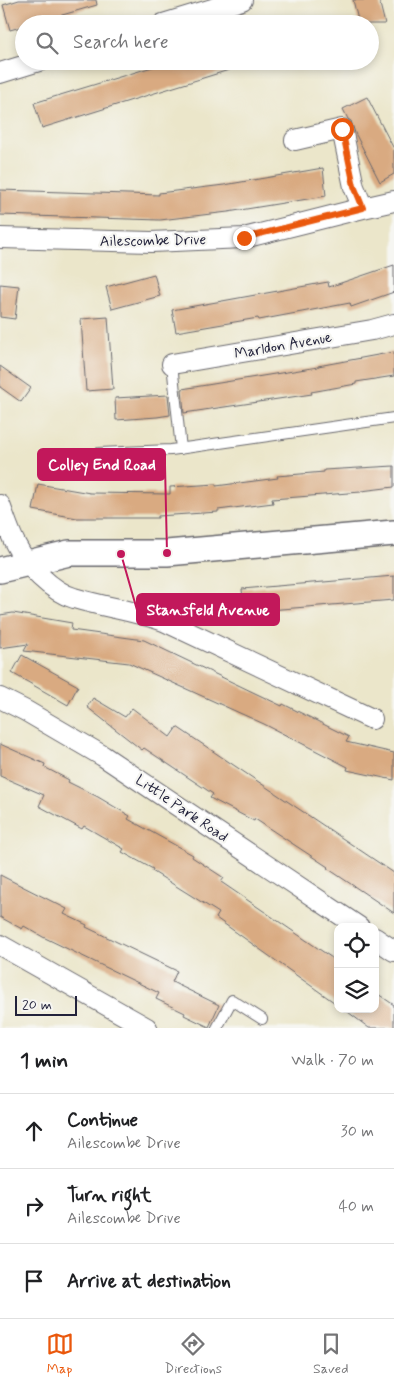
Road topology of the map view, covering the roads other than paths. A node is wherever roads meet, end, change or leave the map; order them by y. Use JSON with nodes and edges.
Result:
{"nodes":[{"id":1,"x":242,"y":0,"type":"edge"},
{"id":2,"x":193,"y":15,"type":"edge"},
{"id":3,"x":15,"y":68,"type":"edge"},
{"id":4,"x":0,"y":73,"type":"edge"},
{"id":5,"x":295,"y":140,"type":"dead end"},
{"id":6,"x":394,"y":201,"type":"edge"},
{"id":7,"x":363,"y":208,"type":"junction"},
{"id":8,"x":0,"y":238,"type":"edge"},
{"id":9,"x":394,"y":324,"type":"edge"},
{"id":10,"x":172,"y":364,"type":"joint"},
{"id":11,"x":394,"y":418,"type":"edge"},
{"id":12,"x":181,"y":449,"type":"junction"},
{"id":13,"x":99,"y":453,"type":"dead end"},
{"id":14,"x":0,"y":505,"type":"edge"},
{"id":15,"x":394,"y":533,"type":"edge"},
{"id":16,"x":15,"y":549,"type":"edge"},
{"id":17,"x":0,"y":570,"type":"edge"},
{"id":18,"x":0,"y":698,"type":"edge"},
{"id":19,"x":372,"y":719,"type":"dead end"},
{"id":20,"x":353,"y":923,"type":"edge"},
{"id":21,"x":379,"y":941,"type":"edge"},
{"id":22,"x":0,"y":945,"type":"edge"},
{"id":23,"x":394,"y":951,"type":"edge"},
{"id":24,"x":262,"y":1019,"type":"dead end"},
{"id":25,"x":147,"y":1028,"type":"edge"},
{"id":26,"x":216,"y":1028,"type":"edge"}],
"edges":[{"from":1,"to":2,"type":"street"},
{"from":3,"to":4,"type":"street"},
{"from":5,"to":7,"type":"street"},
{"from":6,"to":7,"type":"street","name":"Ailescombe Drive"},
{"from":7,"to":8,"type":"street","name":"Ailescombe Drive"},
{"from":9,"to":10,"type":"street","name":"Marldon Avenue"},
{"from":10,"to":12,"type":"lane"},
{"from":11,"to":12,"type":"lane"},
{"from":12,"to":13,"type":"lane"},
{"from":14,"to":16,"type":"street"},
{"from":15,"to":16,"type":"street"},
{"from":16,"to":17,"type":"street"},
{"from":16,"to":19,"type":"street"},
{"from":18,"to":20,"type":"street","name":"Little Park Road"},
{"from":21,"to":23,"type":"street"},
{"from":22,"to":25,"type":"street"},
{"from":24,"to":26,"type":"lane"}]}
